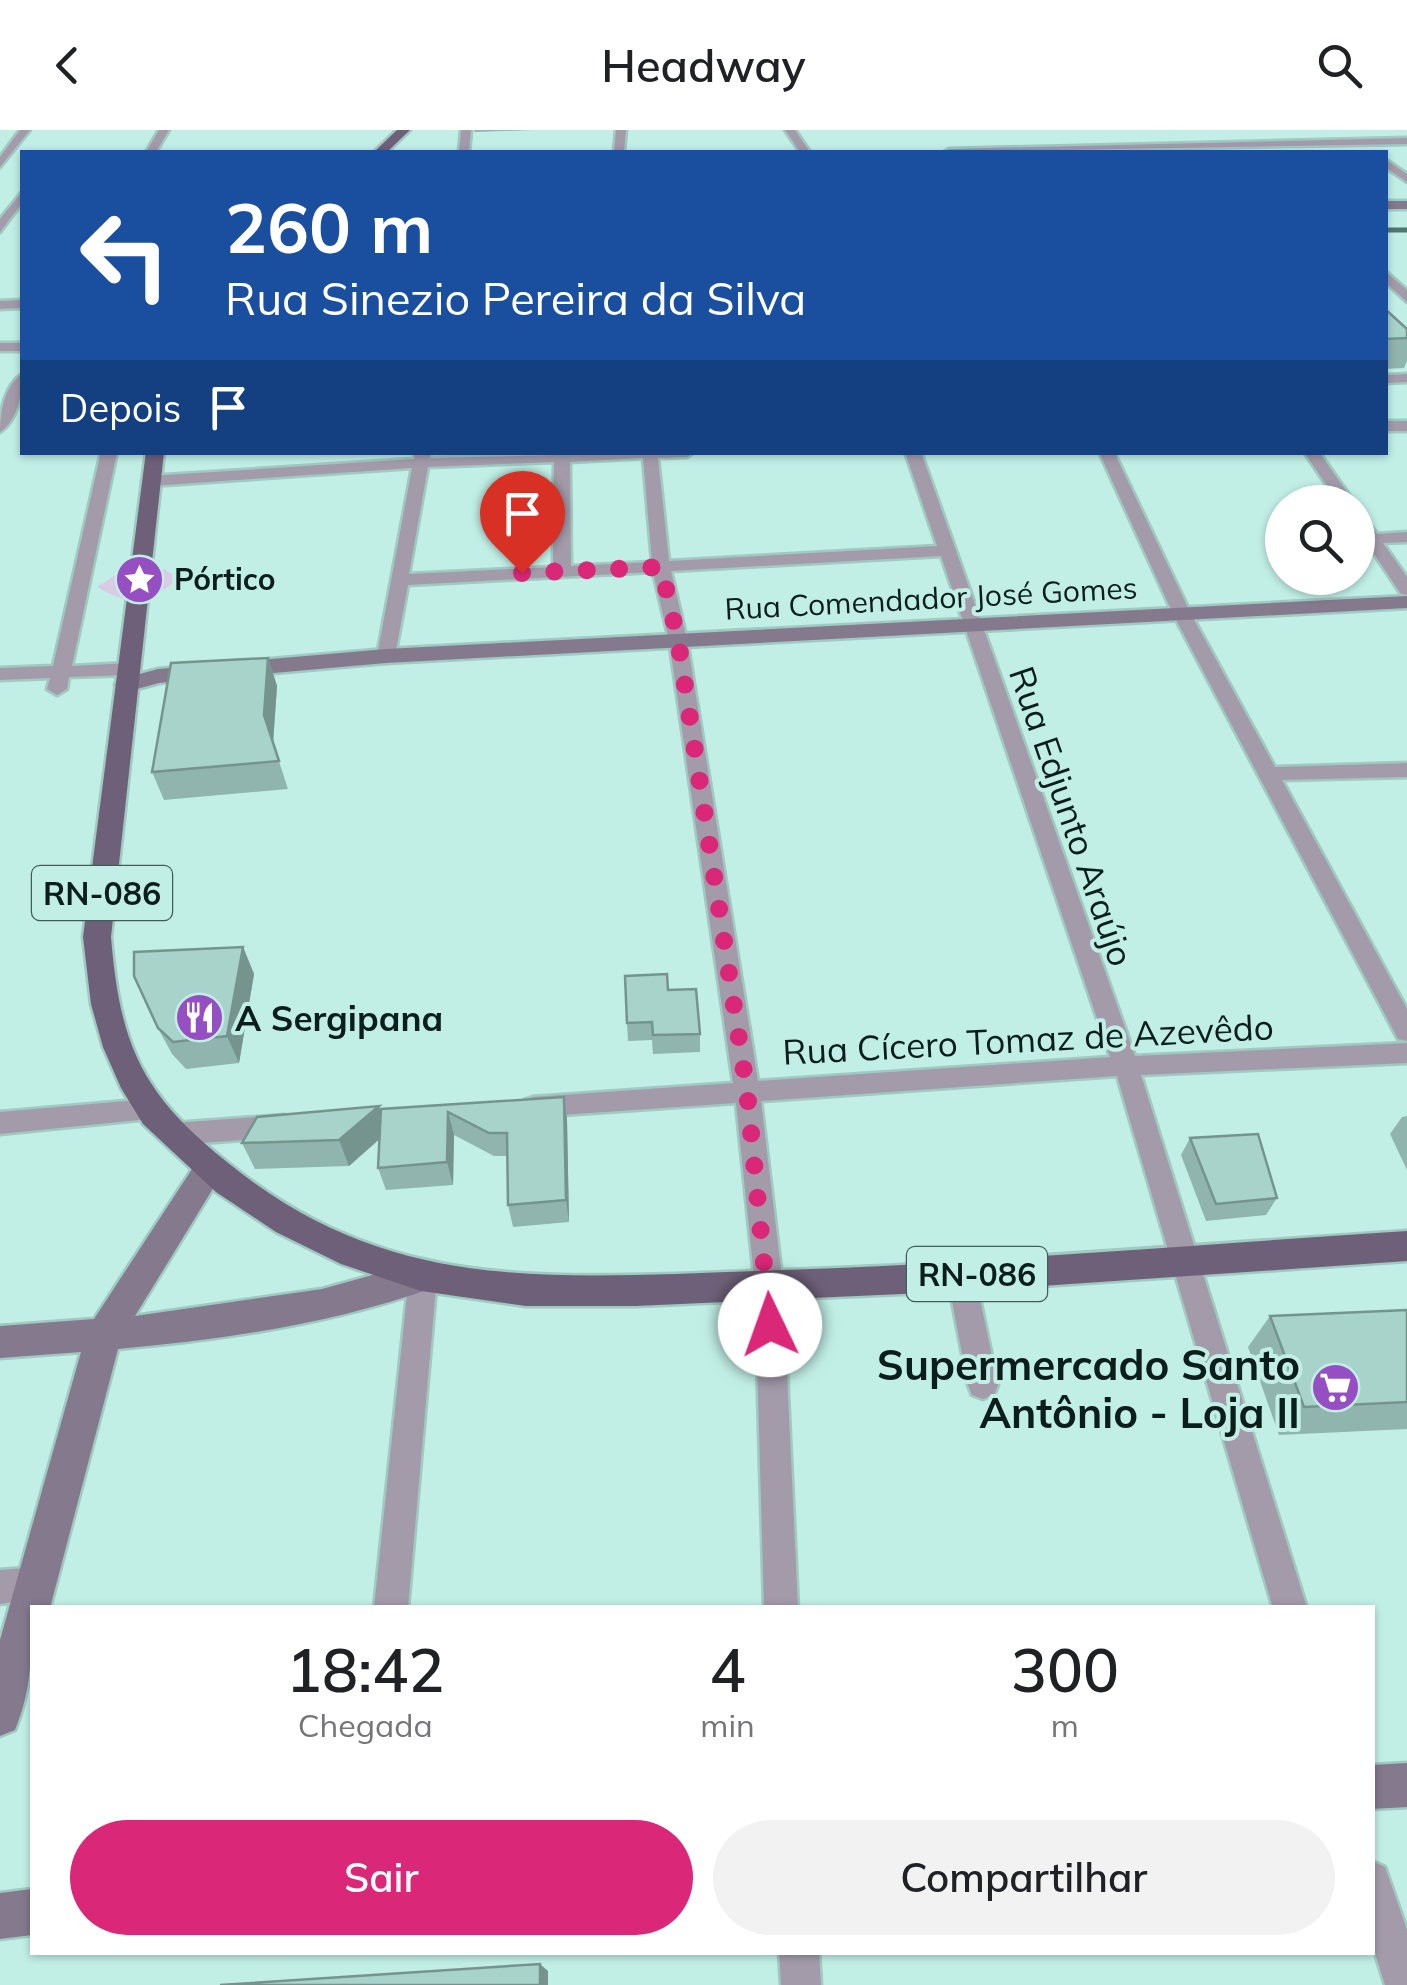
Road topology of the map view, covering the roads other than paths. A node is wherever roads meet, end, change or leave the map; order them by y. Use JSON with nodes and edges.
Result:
{"nodes":[{"id":1,"x":25,"y":130,"type":"edge"},
{"id":2,"x":404,"y":130,"type":"edge"},
{"id":3,"x":466,"y":130,"type":"edge"},
{"id":4,"x":1229,"y":130,"type":"edge"},
{"id":5,"x":1345,"y":130,"type":"edge"},
{"id":6,"x":1407,"y":141,"type":"edge"},
{"id":7,"x":1360,"y":142,"type":"junction"},
{"id":8,"x":1087,"y":147,"type":"edge"},
{"id":9,"x":947,"y":149,"type":"edge"},
{"id":10,"x":1248,"y":149,"type":"edge"},
{"id":11,"x":382,"y":150,"type":"edge"},
{"id":12,"x":464,"y":150,"type":"edge"},
{"id":13,"x":1370,"y":150,"type":"edge"},
{"id":14,"x":0,"y":164,"type":"edge"},
{"id":15,"x":19,"y":189,"type":"edge"},
{"id":16,"x":0,"y":228,"type":"edge"},
{"id":17,"x":1388,"y":278,"type":"edge"},
{"id":18,"x":1407,"y":298,"type":"edge"},
{"id":19,"x":12,"y":394,"type":"edge"},
{"id":20,"x":0,"y":430,"type":"edge"},
{"id":21,"x":108,"y":455,"type":"edge"},
{"id":22,"x":154,"y":455,"type":"edge"},
{"id":23,"x":606,"y":455,"type":"edge"},
{"id":24,"x":650,"y":455,"type":"edge"},
{"id":25,"x":914,"y":455,"type":"edge"},
{"id":26,"x":1107,"y":455,"type":"edge"},
{"id":27,"x":1314,"y":455,"type":"edge"},
{"id":28,"x":562,"y":457,"type":"junction"},
{"id":29,"x":422,"y":458,"type":"edge"},
{"id":30,"x":150,"y":481,"type":"junction"},
{"id":31,"x":1334,"y":485,"type":"edge"},
{"id":32,"x":1407,"y":537,"type":"edge"},
{"id":33,"x":1375,"y":539,"type":"edge"},
{"id":34,"x":1375,"y":543,"type":"edge"},
{"id":35,"x":948,"y":552,"type":"junction"},
{"id":36,"x":661,"y":567,"type":"junction"},
{"id":37,"x":562,"y":570,"type":"junction"},
{"id":38,"x":402,"y":580,"type":"junction"},
{"id":39,"x":1407,"y":590,"type":"edge"},
{"id":40,"x":1407,"y":602,"type":"edge"},
{"id":41,"x":1184,"y":616,"type":"junction"},
{"id":42,"x":970,"y":623,"type":"junction"},
{"id":43,"x":678,"y":640,"type":"junction"},
{"id":44,"x":386,"y":656,"type":"junction"},
{"id":45,"x":0,"y":674,"type":"edge"},
{"id":46,"x":128,"y":677,"type":"junction"},
{"id":47,"x":59,"y":680,"type":"junction"},
{"id":48,"x":0,"y":691,"type":"edge"},
{"id":49,"x":1407,"y":770,"type":"edge"},
{"id":50,"x":1268,"y":774,"type":"junction"},
{"id":51,"x":1407,"y":1032,"type":"edge"},
{"id":52,"x":1407,"y":1053,"type":"edge"},
{"id":53,"x":1126,"y":1066,"type":"junction"},
{"id":54,"x":747,"y":1091,"type":"junction"},
{"id":55,"x":149,"y":1109,"type":"junction"},
{"id":56,"x":510,"y":1109,"type":"edge"},
{"id":57,"x":0,"y":1123,"type":"edge"},
{"id":58,"x":312,"y":1124,"type":"edge"},
{"id":59,"x":174,"y":1134,"type":"junction"},
{"id":60,"x":209,"y":1169,"type":"junction"},
{"id":61,"x":1407,"y":1246,"type":"edge"},
{"id":62,"x":1186,"y":1260,"type":"junction"},
{"id":63,"x":423,"y":1276,"type":"junction"},
{"id":64,"x":960,"y":1276,"type":"junction"},
{"id":65,"x":769,"y":1286,"type":"junction"},
{"id":66,"x":104,"y":1335,"type":"junction"},
{"id":67,"x":0,"y":1342,"type":"edge"},
{"id":68,"x":983,"y":1385,"type":"dead end"},
{"id":69,"x":38,"y":1584,"type":"junction"},
{"id":70,"x":0,"y":1587,"type":"edge"},
{"id":71,"x":32,"y":1605,"type":"edge"},
{"id":72,"x":391,"y":1605,"type":"edge"},
{"id":73,"x":781,"y":1605,"type":"edge"},
{"id":74,"x":1289,"y":1605,"type":"edge"},
{"id":75,"x":30,"y":1611,"type":"edge"},
{"id":76,"x":0,"y":1714,"type":"edge"},
{"id":77,"x":1407,"y":1785,"type":"edge"},
{"id":78,"x":1375,"y":1787,"type":"edge"},
{"id":79,"x":1375,"y":1890,"type":"edge"},
{"id":80,"x":30,"y":1912,"type":"edge"},
{"id":81,"x":0,"y":1916,"type":"edge"},
{"id":82,"x":799,"y":1955,"type":"edge"},
{"id":83,"x":801,"y":1985,"type":"edge"},
{"id":84,"x":1405,"y":1985,"type":"edge"}],
"edges":[{"from":1,"to":14,"type":"street"},
{"from":2,"to":11,"type":"main road"},
{"from":3,"to":12,"type":"street"},
{"from":4,"to":10,"type":"street"},
{"from":5,"to":7,"type":"street"},
{"from":6,"to":7,"type":"street"},
{"from":7,"to":10,"type":"street"},
{"from":7,"to":13,"type":"street"},
{"from":8,"to":9,"type":"street"},
{"from":8,"to":10,"type":"street"},
{"from":15,"to":16,"type":"street"},
{"from":17,"to":18,"type":"street"},
{"from":19,"to":20,"type":"street"},
{"from":21,"to":47,"type":"street"},
{"from":22,"to":30,"type":"main road","number":"RN-086"},
{"from":23,"to":28,"type":"street"},
{"from":24,"to":36,"type":"street"},
{"from":25,"to":35,"type":"street","name":"Rua Edjunto Araújo"},
{"from":26,"to":41,"type":"street"},
{"from":27,"to":31,"type":"street"},
{"from":28,"to":29,"type":"street"},
{"from":28,"to":37,"type":"street"},
{"from":29,"to":30,"type":"street"},
{"from":29,"to":38,"type":"street"},
{"from":30,"to":46,"type":"main road","number":"RN-086"},
{"from":32,"to":33,"type":"street"},
{"from":34,"to":39,"type":"street"},
{"from":35,"to":36,"type":"street"},
{"from":35,"to":42,"type":"street","name":"Rua Edjunto Araújo"},
{"from":36,"to":37,"type":"street"},
{"from":36,"to":43,"type":"street"},
{"from":37,"to":38,"type":"street"},
{"from":38,"to":44,"type":"street"},
{"from":40,"to":41,"type":"street","name":"Rua Comendador José Gomes"},
{"from":41,"to":42,"type":"street","name":"Rua Comendador José Gomes"},
{"from":41,"to":50,"type":"street"},
{"from":42,"to":43,"type":"street","name":"Rua Comendador José Gomes"},
{"from":42,"to":53,"type":"street","name":"Rua Edjunto Araújo"},
{"from":43,"to":44,"type":"street","name":"Rua Comendador José Gomes"},
{"from":43,"to":54,"type":"street"},
{"from":44,"to":46,"type":"street","name":"Rua Comendador José Gomes"},
{"from":45,"to":47,"type":"street"},
{"from":46,"to":47,"type":"street"},
{"from":46,"to":55,"type":"main road","number":"RN-086"},
{"from":47,"to":48,"type":"street"},
{"from":49,"to":50,"type":"street"},
{"from":50,"to":51,"type":"street"},
{"from":52,"to":53,"type":"street","name":"Rua Cícero Tomaz de Azevêdo"},
{"from":53,"to":54,"type":"street","name":"Rua Cícero Tomaz de Azevêdo"},
{"from":53,"to":62,"type":"street","name":"Rua Edjunto Araújo"},
{"from":54,"to":56,"type":"street","name":"Rua Cícero Tomaz de Azevêdo"},
{"from":54,"to":65,"type":"street"},
{"from":55,"to":57,"type":"street"},
{"from":55,"to":59,"type":"main road","number":"RN-086"},
{"from":58,"to":59,"type":"street"},
{"from":59,"to":60,"type":"main road","number":"RN-086"},
{"from":60,"to":63,"type":"main road","number":"RN-086"},
{"from":60,"to":66,"type":"street"},
{"from":61,"to":62,"type":"main road","number":"RN-086"},
{"from":62,"to":64,"type":"main road","number":"RN-086"},
{"from":62,"to":74,"type":"street","name":"Rua Edjunto Araújo"},
{"from":63,"to":65,"type":"main road","number":"RN-086"},
{"from":63,"to":66,"type":"street"},
{"from":63,"to":72,"type":"street"},
{"from":64,"to":65,"type":"main road","number":"RN-086"},
{"from":64,"to":68,"type":"street"},
{"from":65,"to":73,"type":"street"},
{"from":66,"to":67,"type":"street"},
{"from":66,"to":69,"type":"street"},
{"from":69,"to":70,"type":"street"},
{"from":69,"to":71,"type":"street"},
{"from":75,"to":76,"type":"street"},
{"from":77,"to":78,"type":"street"},
{"from":79,"to":84,"type":"street"},
{"from":80,"to":81,"type":"street"},
{"from":82,"to":83,"type":"street"}]}
